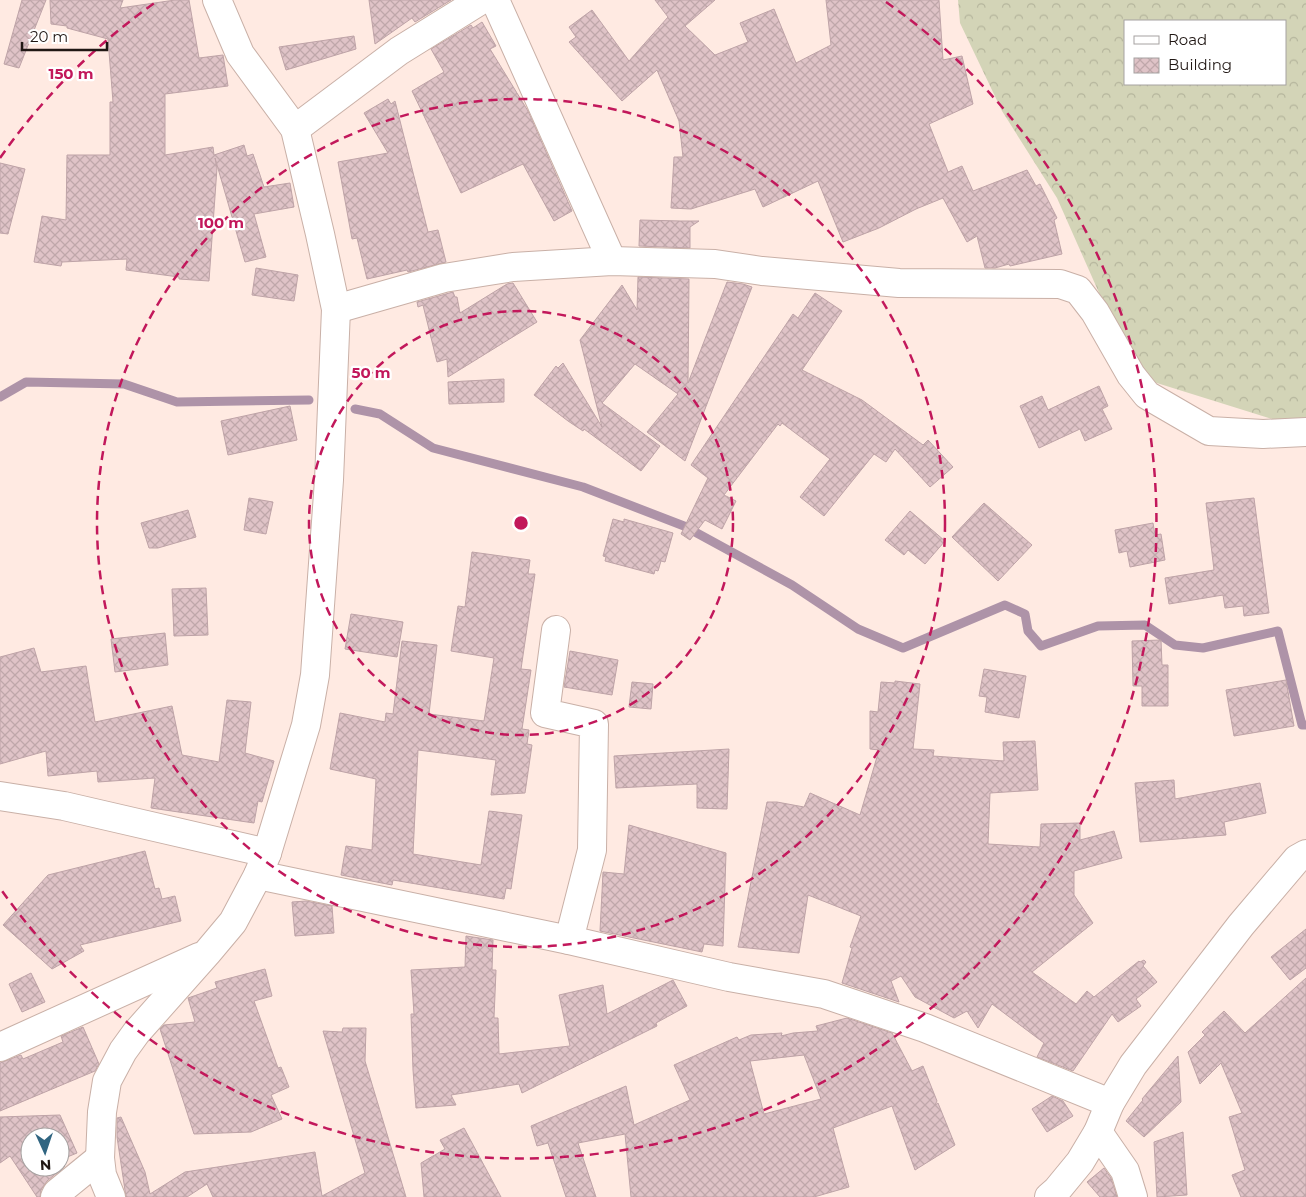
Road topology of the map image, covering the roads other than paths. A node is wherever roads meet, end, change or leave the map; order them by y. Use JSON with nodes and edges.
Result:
{"nodes":[{"id":1,"x":218,"y":0,"type":"edge"},
{"id":2,"x":481,"y":0,"type":"edge"},
{"id":3,"x":496,"y":0,"type":"edge"},
{"id":4,"x":295,"y":129,"type":"junction"},
{"id":5,"x":612,"y":260,"type":"junction"},
{"id":6,"x":336,"y":309,"type":"junction"},
{"id":7,"x":1306,"y":432,"type":"edge"},
{"id":8,"x":556,"y":630,"type":"dead end"},
{"id":9,"x":0,"y":796,"type":"edge"},
{"id":10,"x":1306,"y":854,"type":"edge"},
{"id":11,"x":263,"y":864,"type":"junction"},
{"id":12,"x":569,"y":940,"type":"junction"},
{"id":13,"x":207,"y":953,"type":"junction"},
{"id":14,"x":0,"y":1047,"type":"edge"},
{"id":15,"x":1110,"y":1103,"type":"junction"},
{"id":16,"x":1098,"y":1132,"type":"junction"},
{"id":17,"x":100,"y":1158,"type":"junction"},
{"id":18,"x":55,"y":1197,"type":"edge"},
{"id":19,"x":111,"y":1197,"type":"edge"},
{"id":20,"x":1049,"y":1197,"type":"edge"},
{"id":21,"x":1134,"y":1197,"type":"edge"}],
"edges":[{"from":1,"to":4,"type":"street"},
{"from":2,"to":4,"type":"street"},
{"from":3,"to":5,"type":"street"},
{"from":4,"to":6,"type":"street"},
{"from":5,"to":6,"type":"street"},
{"from":5,"to":7,"type":"street"},
{"from":6,"to":11,"type":"street"},
{"from":8,"to":12,"type":"street"},
{"from":9,"to":11,"type":"street"},
{"from":10,"to":15,"type":"street"},
{"from":11,"to":12,"type":"street"},
{"from":11,"to":13,"type":"street"},
{"from":12,"to":15,"type":"street"},
{"from":13,"to":14,"type":"street"},
{"from":13,"to":17,"type":"street"},
{"from":15,"to":16,"type":"street"},
{"from":16,"to":20,"type":"street"},
{"from":16,"to":21,"type":"street"},
{"from":17,"to":18,"type":"street"},
{"from":17,"to":19,"type":"street"}]}
